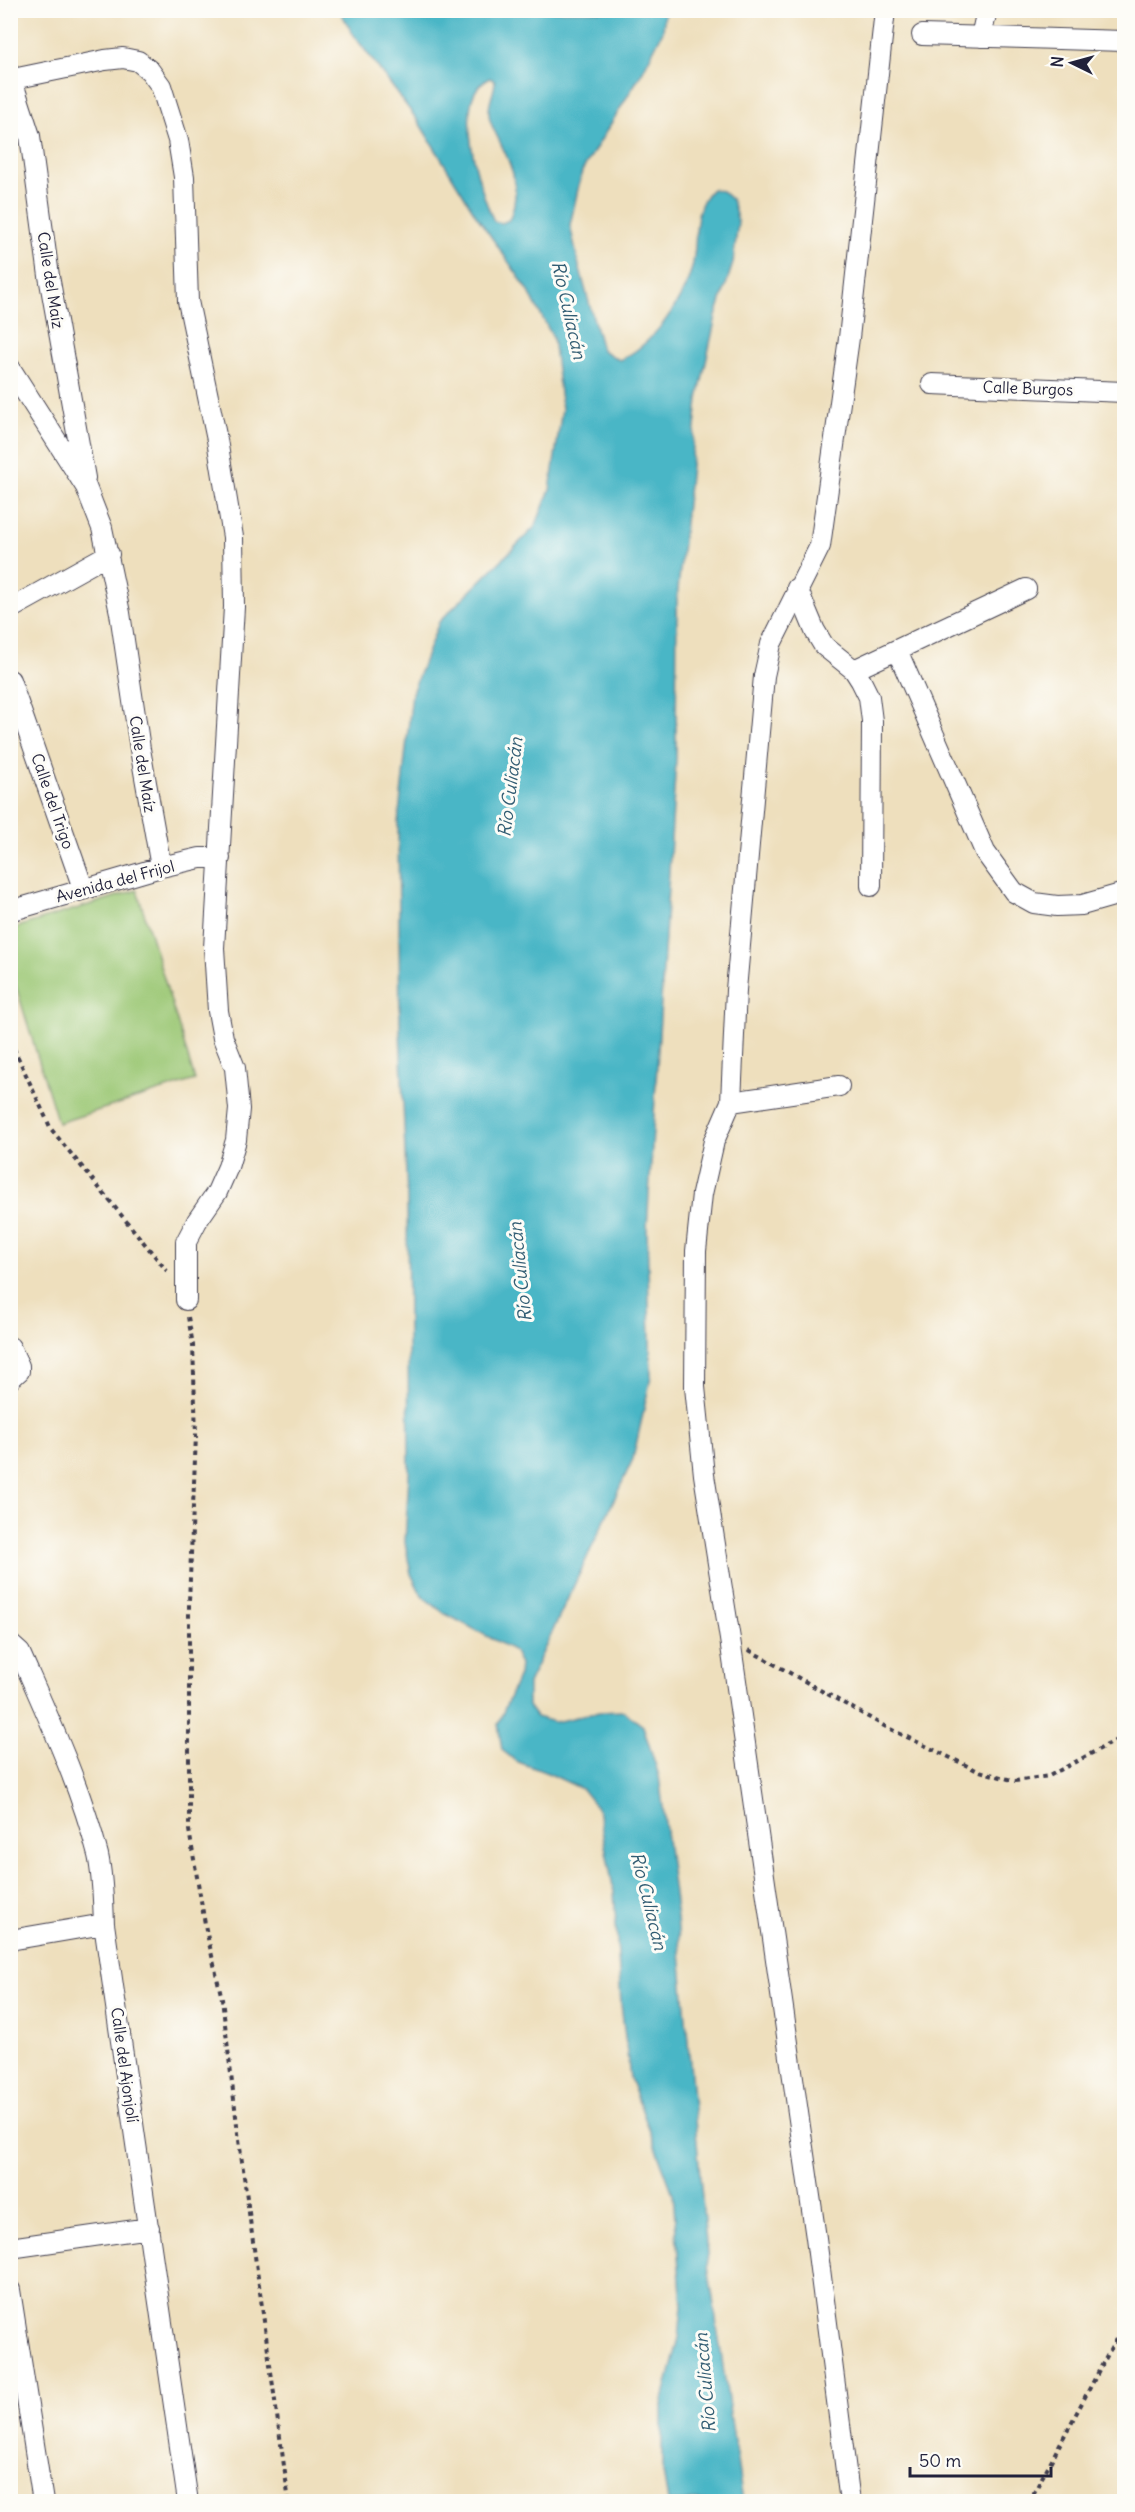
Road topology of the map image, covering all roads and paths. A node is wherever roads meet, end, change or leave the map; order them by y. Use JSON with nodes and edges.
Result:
{"nodes":[{"id":1,"x":885,"y":10,"type":"edge"},
{"id":2,"x":987,"y":10,"type":"edge"},
{"id":3,"x":922,"y":35,"type":"dead end"},
{"id":4,"x":981,"y":37,"type":"junction"},
{"id":5,"x":1125,"y":40,"type":"edge"},
{"id":6,"x":12,"y":76,"type":"edge"},
{"id":7,"x":10,"y":368,"type":"edge"},
{"id":8,"x":932,"y":384,"type":"dead end"},
{"id":9,"x":1125,"y":392,"type":"edge"},
{"id":10,"x":86,"y":487,"type":"junction"},
{"id":11,"x":109,"y":554,"type":"junction"},
{"id":12,"x":797,"y":588,"type":"junction"},
{"id":13,"x":1026,"y":589,"type":"dead end"},
{"id":14,"x":10,"y":609,"type":"edge"},
{"id":15,"x":897,"y":650,"type":"junction"},
{"id":16,"x":854,"y":670,"type":"junction"},
{"id":17,"x":10,"y":680,"type":"edge"},
{"id":18,"x":220,"y":858,"type":"junction"},
{"id":19,"x":161,"y":867,"type":"junction"},
{"id":20,"x":871,"y":886,"type":"dead end"},
{"id":21,"x":83,"y":888,"type":"junction"},
{"id":22,"x":1125,"y":893,"type":"edge"},
{"id":23,"x":10,"y":911,"type":"edge"},
{"id":24,"x":10,"y":1040,"type":"edge"},
{"id":25,"x":840,"y":1086,"type":"dead end"},
{"id":26,"x":731,"y":1102,"type":"junction"},
{"id":27,"x":186,"y":1300,"type":"junction"},
{"id":28,"x":10,"y":1347,"type":"edge"},
{"id":29,"x":10,"y":1379,"type":"edge"},
{"id":30,"x":730,"y":1639,"type":"junction"},
{"id":31,"x":10,"y":1644,"type":"edge"},
{"id":32,"x":1125,"y":1736,"type":"edge"},
{"id":33,"x":104,"y":1924,"type":"junction"},
{"id":34,"x":10,"y":1940,"type":"edge"},
{"id":35,"x":149,"y":2228,"type":"junction"},
{"id":36,"x":10,"y":2248,"type":"edge"},
{"id":37,"x":10,"y":2290,"type":"edge"},
{"id":38,"x":1125,"y":2324,"type":"edge"},
{"id":39,"x":44,"y":2502,"type":"edge"},
{"id":40,"x":188,"y":2502,"type":"edge"},
{"id":41,"x":288,"y":2502,"type":"edge"},
{"id":42,"x":850,"y":2502,"type":"edge"},
{"id":43,"x":1029,"y":2502,"type":"edge"}],
"edges":[{"from":1,"to":12,"type":"street"},
{"from":2,"to":4,"type":"street"},
{"from":3,"to":4,"type":"street"},
{"from":4,"to":5,"type":"street"},
{"from":6,"to":10,"type":"street","name":"Calle del Maíz"},
{"from":6,"to":18,"type":"street"},
{"from":7,"to":10,"type":"street"},
{"from":8,"to":9,"type":"street","name":"Calle Burgos"},
{"from":10,"to":11,"type":"street","name":"Calle del Maíz"},
{"from":11,"to":14,"type":"street"},
{"from":11,"to":19,"type":"street","name":"Calle del Maíz"},
{"from":12,"to":16,"type":"street"},
{"from":12,"to":26,"type":"street"},
{"from":13,"to":15,"type":"street"},
{"from":15,"to":16,"type":"street"},
{"from":15,"to":22,"type":"street"},
{"from":16,"to":20,"type":"street"},
{"from":17,"to":21,"type":"street","name":"Calle del Trigo"},
{"from":18,"to":19,"type":"street","name":"Avenida del Frijol"},
{"from":18,"to":27,"type":"street"},
{"from":19,"to":21,"type":"street","name":"Avenida del Frijol"},
{"from":21,"to":23,"type":"street","name":"Avenida del Frijol"},
{"from":24,"to":27,"type":"path"},
{"from":25,"to":26,"type":"street"},
{"from":26,"to":30,"type":"street"},
{"from":27,"to":41,"type":"path"},
{"from":28,"to":29,"type":"street"},
{"from":30,"to":32,"type":"path"},
{"from":30,"to":42,"type":"street"},
{"from":31,"to":33,"type":"street","name":"Calle del Ajonjolí"},
{"from":33,"to":34,"type":"street"},
{"from":33,"to":35,"type":"street","name":"Calle del Ajonjolí"},
{"from":35,"to":36,"type":"street"},
{"from":35,"to":40,"type":"street","name":"Calle del Ajonjolí"},
{"from":37,"to":39,"type":"street"},
{"from":38,"to":43,"type":"path"}]}
